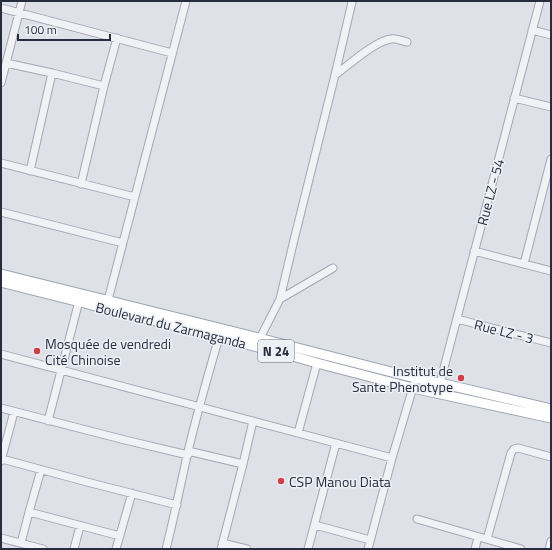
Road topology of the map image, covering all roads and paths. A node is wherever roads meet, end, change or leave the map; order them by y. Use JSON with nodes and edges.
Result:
{"nodes":[{"id":1,"x":22,"y":1,"type":"edge"},
{"id":2,"x":185,"y":1,"type":"edge"},
{"id":3,"x":540,"y":1,"type":"edge"},
{"id":4,"x":352,"y":2,"type":"dead end"},
{"id":5,"x":1,"y":8,"type":"edge"},
{"id":6,"x":19,"y":13,"type":"junction"},
{"id":7,"x":532,"y":30,"type":"junction"},
{"id":8,"x":551,"y":35,"type":"edge"},
{"id":9,"x":117,"y":38,"type":"junction"},
{"id":10,"x":407,"y":42,"type":"dead end"},
{"id":11,"x":172,"y":53,"type":"junction"},
{"id":12,"x":6,"y":63,"type":"junction"},
{"id":13,"x":52,"y":73,"type":"junction"},
{"id":14,"x":336,"y":75,"type":"junction"},
{"id":15,"x":1,"y":83,"type":"edge"},
{"id":16,"x":104,"y":86,"type":"junction"},
{"id":17,"x":514,"y":98,"type":"junction"},
{"id":18,"x":551,"y":107,"type":"edge"},
{"id":19,"x":551,"y":158,"type":"edge"},
{"id":20,"x":1,"y":163,"type":"edge"},
{"id":21,"x":30,"y":171,"type":"junction"},
{"id":22,"x":81,"y":184,"type":"junction"},
{"id":23,"x":135,"y":197,"type":"junction"},
{"id":24,"x":1,"y":212,"type":"edge"},
{"id":25,"x":123,"y":243,"type":"junction"},
{"id":26,"x":474,"y":251,"type":"junction"},
{"id":27,"x":524,"y":264,"type":"junction"},
{"id":28,"x":333,"y":268,"type":"dead end"},
{"id":29,"x":551,"y":272,"type":"edge"},
{"id":30,"x":1,"y":274,"type":"edge"},
{"id":31,"x":1,"y":282,"type":"edge"},
{"id":32,"x":280,"y":299,"type":"junction"},
{"id":33,"x":108,"y":300,"type":"junction"},
{"id":34,"x":79,"y":301,"type":"junction"},
{"id":35,"x":126,"y":309,"type":"junction"},
{"id":36,"x":456,"y":319,"type":"junction"},
{"id":37,"x":219,"y":337,"type":"junction"},
{"id":38,"x":258,"y":342,"type":"junction"},
{"id":39,"x":551,"y":343,"type":"edge"},
{"id":40,"x":1,"y":354,"type":"edge"},
{"id":41,"x":317,"y":363,"type":"junction"},
{"id":42,"x":61,"y":370,"type":"junction"},
{"id":43,"x":414,"y":383,"type":"junction"},
{"id":44,"x":440,"y":383,"type":"junction"},
{"id":45,"x":200,"y":407,"type":"junction"},
{"id":46,"x":1,"y":408,"type":"edge"},
{"id":47,"x":551,"y":409,"type":"edge"},
{"id":48,"x":14,"y":412,"type":"junction"},
{"id":49,"x":551,"y":418,"type":"edge"},
{"id":50,"x":48,"y":421,"type":"junction"},
{"id":51,"x":252,"y":421,"type":"junction"},
{"id":52,"x":298,"y":433,"type":"junction"},
{"id":53,"x":336,"y":443,"type":"junction"},
{"id":54,"x":188,"y":453,"type":"junction"},
{"id":55,"x":551,"y":457,"type":"edge"},
{"id":56,"x":392,"y":458,"type":"junction"},
{"id":57,"x":1,"y":460,"type":"edge"},
{"id":58,"x":243,"y":464,"type":"junction"},
{"id":59,"x":41,"y":470,"type":"junction"},
{"id":60,"x":132,"y":493,"type":"junction"},
{"id":61,"x":177,"y":505,"type":"junction"},
{"id":62,"x":29,"y":512,"type":"junction"},
{"id":63,"x":417,"y":519,"type":"dead end"},
{"id":64,"x":315,"y":525,"type":"junction"},
{"id":65,"x":80,"y":526,"type":"junction"},
{"id":66,"x":120,"y":536,"type":"junction"},
{"id":67,"x":478,"y":537,"type":"junction"},
{"id":68,"x":1,"y":538,"type":"edge"},
{"id":69,"x":487,"y":539,"type":"junction"},
{"id":70,"x":370,"y":540,"type":"junction"},
{"id":71,"x":551,"y":540,"type":"edge"},
{"id":72,"x":21,"y":543,"type":"junction"},
{"id":73,"x":222,"y":546,"type":"edge"},
{"id":74,"x":43,"y":549,"type":"edge"},
{"id":75,"x":74,"y":549,"type":"edge"},
{"id":76,"x":116,"y":549,"type":"edge"},
{"id":77,"x":166,"y":549,"type":"edge"},
{"id":78,"x":247,"y":549,"type":"edge"},
{"id":79,"x":308,"y":549,"type":"edge"},
{"id":80,"x":368,"y":549,"type":"edge"},
{"id":81,"x":475,"y":549,"type":"edge"},
{"id":82,"x":520,"y":549,"type":"edge"},
{"id":83,"x":549,"y":549,"type":"edge"}],
"edges":[{"from":1,"to":6,"type":"street"},
{"from":2,"to":11,"type":"street"},
{"from":3,"to":7,"type":"street","name":"Rue LZ - 54"},
{"from":4,"to":14,"type":"street"},
{"from":5,"to":6,"type":"street"},
{"from":6,"to":9,"type":"street"},
{"from":6,"to":12,"type":"street"},
{"from":7,"to":8,"type":"street"},
{"from":7,"to":17,"type":"street","name":"Rue LZ - 54"},
{"from":9,"to":11,"type":"street"},
{"from":9,"to":16,"type":"street"},
{"from":10,"to":14,"type":"street"},
{"from":11,"to":23,"type":"street"},
{"from":12,"to":13,"type":"street"},
{"from":12,"to":15,"type":"street"},
{"from":13,"to":16,"type":"street"},
{"from":13,"to":21,"type":"street"},
{"from":14,"to":32,"type":"street"},
{"from":16,"to":22,"type":"street"},
{"from":17,"to":18,"type":"street"},
{"from":17,"to":26,"type":"street","name":"Rue LZ - 54"},
{"from":19,"to":27,"type":"street"},
{"from":20,"to":21,"type":"street"},
{"from":21,"to":22,"type":"street"},
{"from":22,"to":23,"type":"street"},
{"from":23,"to":25,"type":"street"},
{"from":24,"to":25,"type":"street"},
{"from":25,"to":33,"type":"street"},
{"from":26,"to":27,"type":"street"},
{"from":26,"to":36,"type":"street","name":"Rue LZ - 54"},
{"from":27,"to":29,"type":"street"},
{"from":28,"to":32,"type":"street"},
{"from":30,"to":33,"type":"main road","name":"Boulevard du Zarmaganda","number":"N 24"},
{"from":31,"to":34,"type":"main road","name":"Boulevard du Zarmaganda","number":"N 24"},
{"from":32,"to":38,"type":"street"},
{"from":33,"to":35,"type":"main road","name":"Boulevard du Zarmaganda","number":"N 24"},
{"from":34,"to":35,"type":"main road","name":"Boulevard du Zarmaganda","number":"N 24"},
{"from":34,"to":42,"type":"street"},
{"from":35,"to":37,"type":"main road","name":"Boulevard du Zarmaganda","number":"N 24"},
{"from":35,"to":38,"type":"main road","name":"Boulevard du Zarmaganda","number":"N 24"},
{"from":36,"to":39,"type":"street","name":"Rue LZ - 3"},
{"from":36,"to":44,"type":"street","name":"Rue LZ - 54"},
{"from":37,"to":38,"type":"main road","name":"Boulevard du Zarmaganda","number":"N 24"},
{"from":37,"to":45,"type":"street"},
{"from":38,"to":41,"type":"main road","name":"Boulevard du Zarmaganda","number":"N 24"},
{"from":38,"to":43,"type":"main road","name":"Boulevard du Zarmaganda","number":"N 24"},
{"from":40,"to":42,"type":"street"},
{"from":41,"to":43,"type":"main road","name":"Boulevard du Zarmaganda","number":"N 24"},
{"from":41,"to":52,"type":"street"},
{"from":42,"to":45,"type":"street"},
{"from":42,"to":50,"type":"street"},
{"from":43,"to":44,"type":"main road","name":"Boulevard du Zarmaganda","number":"N 24"},
{"from":43,"to":49,"type":"main road","name":"Boulevard du Zarmaganda","number":"N 24"},
{"from":43,"to":56,"type":"street"},
{"from":44,"to":47,"type":"main road","name":"Boulevard du Zarmaganda","number":"N 24"},
{"from":45,"to":51,"type":"street"},
{"from":45,"to":54,"type":"street"},
{"from":46,"to":48,"type":"street"},
{"from":48,"to":50,"type":"street"},
{"from":48,"to":57,"type":"street"},
{"from":50,"to":54,"type":"street"},
{"from":51,"to":52,"type":"street"},
{"from":51,"to":58,"type":"street"},
{"from":52,"to":53,"type":"street"},
{"from":53,"to":56,"type":"street"},
{"from":53,"to":64,"type":"street"},
{"from":54,"to":58,"type":"street"},
{"from":54,"to":61,"type":"street"},
{"from":55,"to":69,"type":"street"},
{"from":56,"to":70,"type":"street"},
{"from":57,"to":59,"type":"street"},
{"from":58,"to":73,"type":"street"},
{"from":59,"to":60,"type":"street"},
{"from":59,"to":62,"type":"street"},
{"from":60,"to":61,"type":"street"},
{"from":60,"to":66,"type":"street"},
{"from":61,"to":77,"type":"street"},
{"from":62,"to":65,"type":"street"},
{"from":62,"to":72,"type":"street"},
{"from":63,"to":67,"type":"street"},
{"from":64,"to":70,"type":"street"},
{"from":64,"to":79,"type":"street"},
{"from":65,"to":66,"type":"street"},
{"from":65,"to":75,"type":"street"},
{"from":66,"to":76,"type":"street"},
{"from":67,"to":69,"type":"street"},
{"from":67,"to":81,"type":"street"},
{"from":68,"to":72,"type":"street"},
{"from":69,"to":82,"type":"street"},
{"from":70,"to":80,"type":"street"},
{"from":71,"to":83,"type":"street"},
{"from":72,"to":74,"type":"street"},
{"from":73,"to":78,"type":"street"}]}
